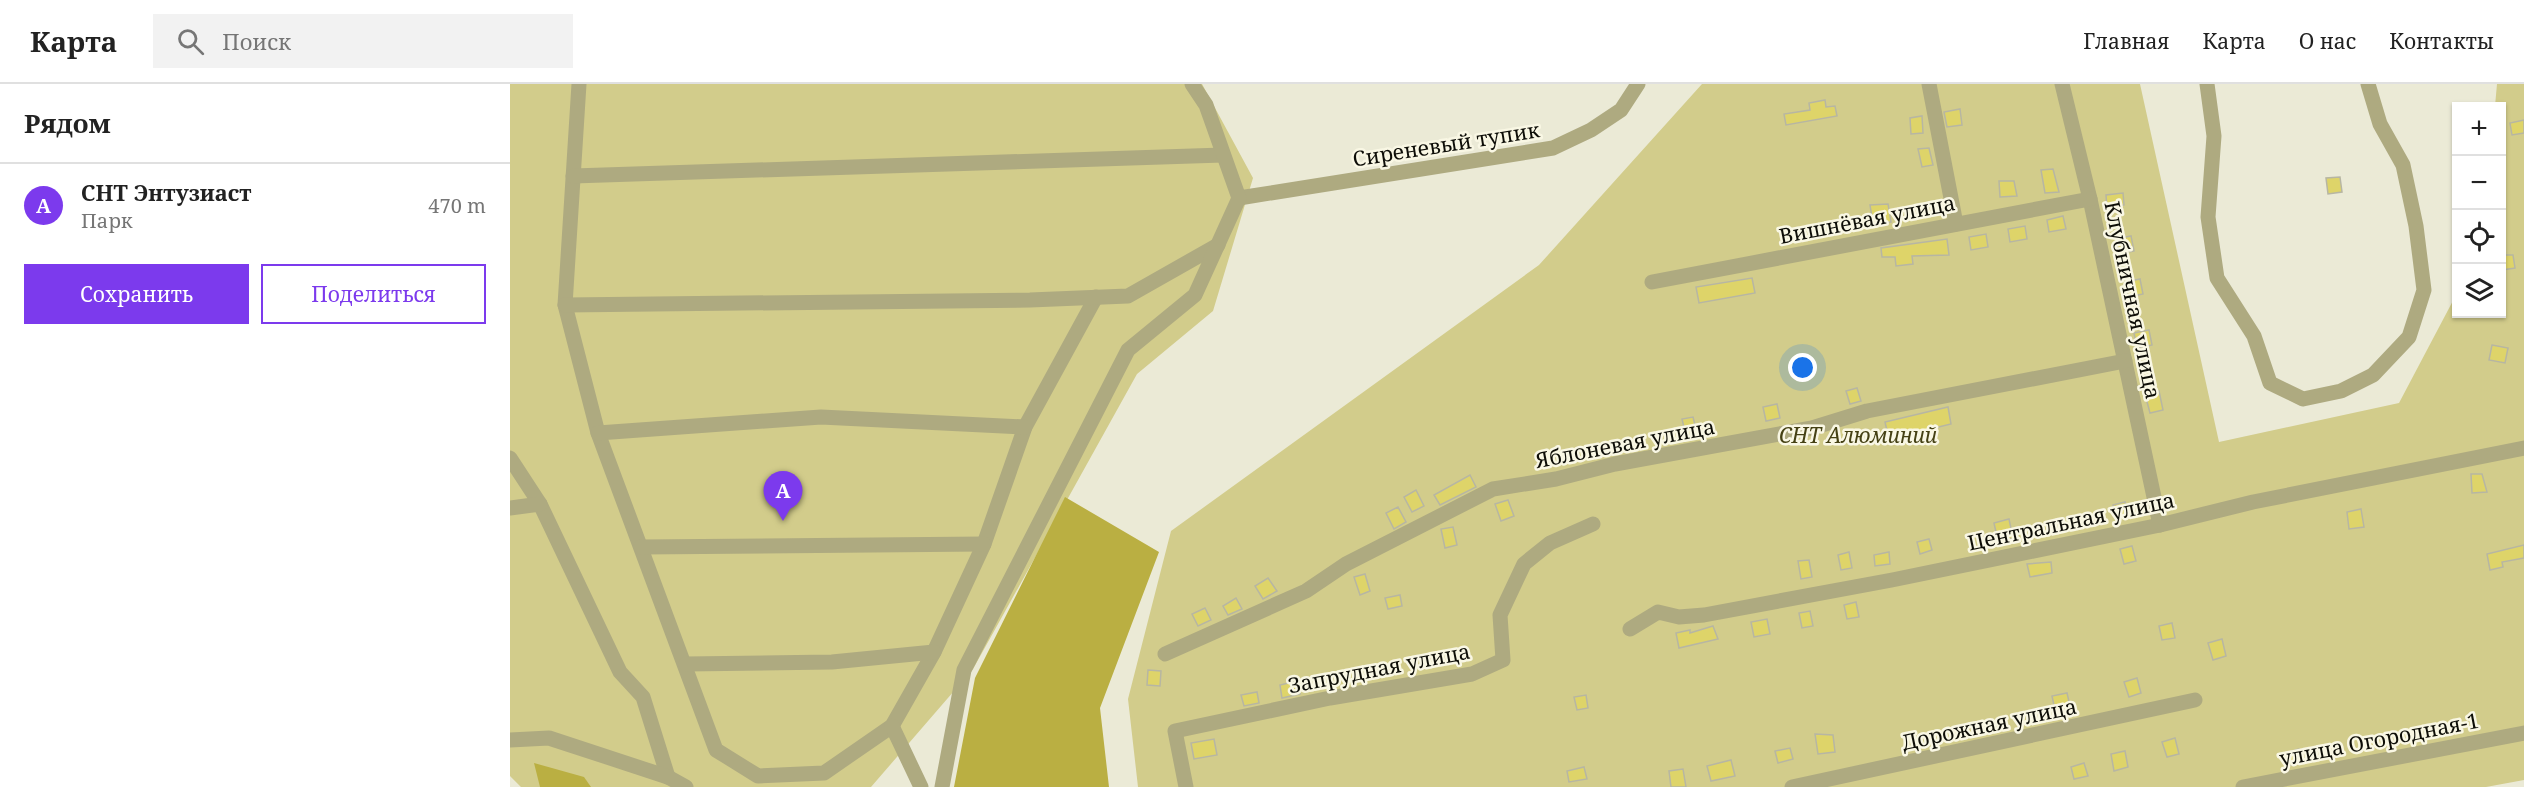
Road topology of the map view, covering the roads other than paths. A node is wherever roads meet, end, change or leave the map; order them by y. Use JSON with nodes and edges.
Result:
{"nodes":[{"id":1,"x":579,"y":84,"type":"edge"},
{"id":2,"x":1192,"y":84,"type":"edge"},
{"id":3,"x":1638,"y":84,"type":"edge"},
{"id":4,"x":1929,"y":84,"type":"edge"},
{"id":5,"x":2062,"y":84,"type":"edge"},
{"id":6,"x":2207,"y":84,"type":"edge"},
{"id":7,"x":2368,"y":84,"type":"edge"},
{"id":8,"x":1224,"y":155,"type":"junction"},
{"id":9,"x":573,"y":176,"type":"junction"},
{"id":10,"x":1239,"y":198,"type":"junction"},
{"id":11,"x":2090,"y":199,"type":"junction"},
{"id":12,"x":1956,"y":224,"type":"junction"},
{"id":13,"x":1218,"y":245,"type":"junction"},
{"id":14,"x":1652,"y":282,"type":"dead end"},
{"id":15,"x":1096,"y":297,"type":"junction"},
{"id":16,"x":565,"y":305,"type":"junction"},
{"id":17,"x":2125,"y":361,"type":"junction"},
{"id":18,"x":1025,"y":427,"type":"junction"},
{"id":19,"x":598,"y":433,"type":"junction"},
{"id":20,"x":2524,"y":448,"type":"edge"},
{"id":21,"x":510,"y":458,"type":"edge"},
{"id":22,"x":540,"y":504,"type":"junction"},
{"id":23,"x":510,"y":508,"type":"edge"},
{"id":24,"x":1593,"y":524,"type":"dead end"},
{"id":25,"x":2160,"y":525,"type":"junction"},
{"id":26,"x":984,"y":544,"type":"junction"},
{"id":27,"x":641,"y":547,"type":"junction"},
{"id":28,"x":1630,"y":629,"type":"dead end"},
{"id":29,"x":934,"y":652,"type":"junction"},
{"id":30,"x":1165,"y":654,"type":"dead end"},
{"id":31,"x":686,"y":663,"type":"junction"},
{"id":32,"x":2195,"y":700,"type":"dead end"},
{"id":33,"x":892,"y":726,"type":"junction"},
{"id":34,"x":2524,"y":733,"type":"edge"},
{"id":35,"x":510,"y":740,"type":"edge"},
{"id":36,"x":668,"y":777,"type":"junction"},
{"id":37,"x":686,"y":787,"type":"edge"},
{"id":38,"x":921,"y":787,"type":"edge"},
{"id":39,"x":942,"y":787,"type":"edge"},
{"id":40,"x":1186,"y":787,"type":"edge"},
{"id":41,"x":1792,"y":787,"type":"edge"},
{"id":42,"x":2243,"y":787,"type":"edge"}],
"edges":[{"from":1,"to":9,"type":"street"},
{"from":2,"to":8,"type":"street"},
{"from":3,"to":10,"type":"street","name":"Сиреневый тупик"},
{"from":4,"to":12,"type":"street"},
{"from":5,"to":11,"type":"street","name":"Клубничная улица"},
{"from":6,"to":7,"type":"street"},
{"from":8,"to":9,"type":"street"},
{"from":8,"to":10,"type":"street"},
{"from":9,"to":16,"type":"street"},
{"from":10,"to":13,"type":"street"},
{"from":11,"to":12,"type":"street","name":"Вишнёвая улица"},
{"from":11,"to":17,"type":"street","name":"Клубничная улица"},
{"from":12,"to":14,"type":"street","name":"Вишнёвая улица"},
{"from":13,"to":15,"type":"street"},
{"from":13,"to":39,"type":"street"},
{"from":15,"to":16,"type":"street"},
{"from":15,"to":18,"type":"street"},
{"from":16,"to":19,"type":"street"},
{"from":17,"to":25,"type":"street","name":"Клубничная улица"},
{"from":17,"to":30,"type":"street","name":"Яблоневая улица"},
{"from":18,"to":19,"type":"street"},
{"from":18,"to":26,"type":"street"},
{"from":19,"to":27,"type":"street"},
{"from":20,"to":25,"type":"street","name":"Центральная улица"},
{"from":21,"to":22,"type":"street"},
{"from":22,"to":23,"type":"street"},
{"from":22,"to":36,"type":"street"},
{"from":24,"to":40,"type":"street","name":"Запрудная улица"},
{"from":25,"to":28,"type":"street","name":"Центральная улица"},
{"from":26,"to":27,"type":"street"},
{"from":26,"to":29,"type":"street"},
{"from":27,"to":31,"type":"street"},
{"from":29,"to":31,"type":"street"},
{"from":29,"to":33,"type":"street"},
{"from":31,"to":33,"type":"street"},
{"from":32,"to":41,"type":"street","name":"Дорожная улица"},
{"from":33,"to":38,"type":"street"},
{"from":34,"to":42,"type":"street","name":"улица Огородная-1"},
{"from":35,"to":36,"type":"street"},
{"from":36,"to":37,"type":"street"}]}
